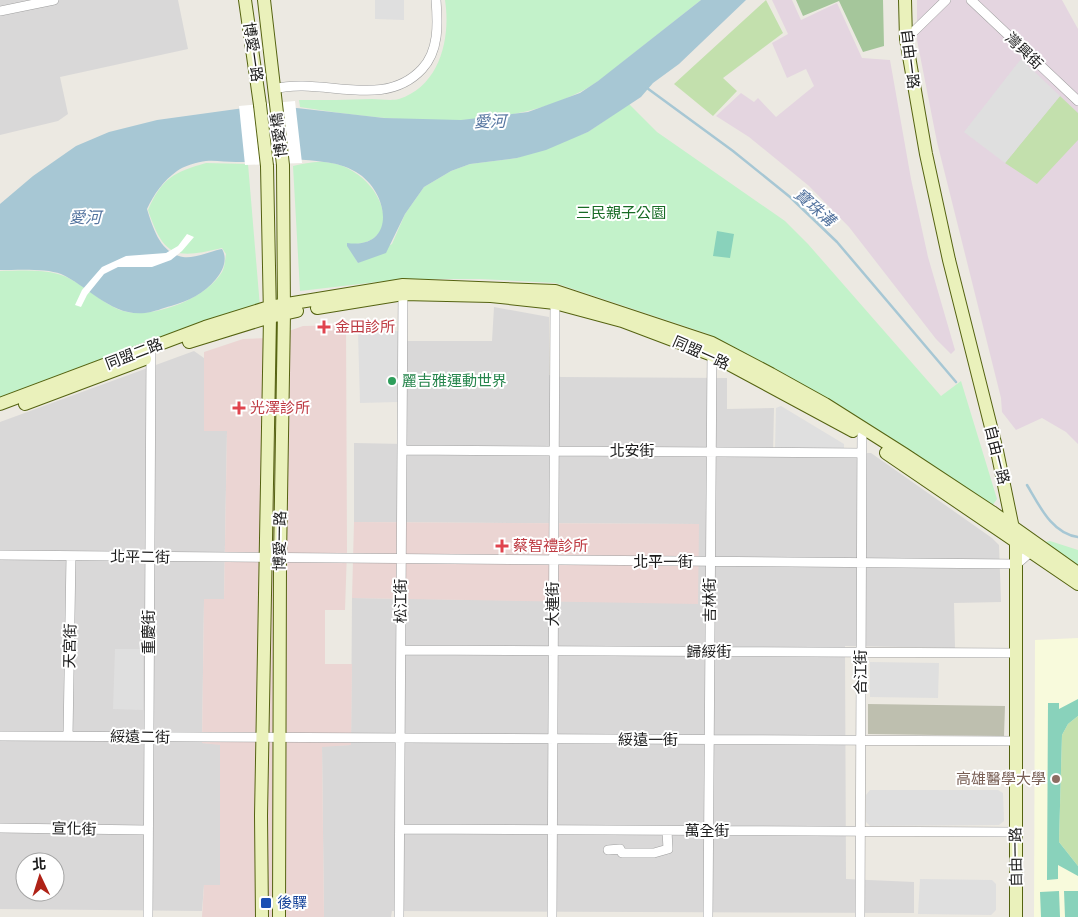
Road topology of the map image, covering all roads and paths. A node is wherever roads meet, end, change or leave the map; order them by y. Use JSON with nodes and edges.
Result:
{"nodes":[{"id":1,"x":54,"y":0,"type":"edge"},
{"id":2,"x":245,"y":0,"type":"edge"},
{"id":3,"x":264,"y":0,"type":"edge"},
{"id":4,"x":436,"y":0,"type":"edge"},
{"id":5,"x":905,"y":0,"type":"edge"},
{"id":6,"x":946,"y":0,"type":"edge"},
{"id":7,"x":971,"y":0,"type":"edge"},
{"id":8,"x":0,"y":11,"type":"edge"},
{"id":9,"x":906,"y":39,"type":"junction"},
{"id":10,"x":274,"y":89,"type":"junction"},
{"id":11,"x":1078,"y":101,"type":"edge"},
{"id":12,"x":276,"y":104,"type":"joint"},
{"id":13,"x":260,"y":105,"type":"joint"},
{"id":14,"x":283,"y":165,"type":"joint"},
{"id":15,"x":267,"y":166,"type":"joint"},
{"id":16,"x":403,"y":290,"type":"junction"},
{"id":17,"x":555,"y":297,"type":"junction"},
{"id":18,"x":284,"y":309,"type":"junction"},
{"id":19,"x":269,"y":312,"type":"junction"},
{"id":20,"x":712,"y":349,"type":"junction"},
{"id":21,"x":151,"y":353,"type":"junction"},
{"id":22,"x":0,"y":404,"type":"edge"},
{"id":23,"x":0,"y":412,"type":"edge"},
{"id":24,"x":862,"y":432,"type":"junction"},
{"id":25,"x":402,"y":450,"type":"junction"},
{"id":26,"x":554,"y":451,"type":"junction"},
{"id":27,"x":711,"y":452,"type":"junction"},
{"id":28,"x":862,"y":453,"type":"junction"},
{"id":29,"x":1013,"y":526,"type":"junction"},
{"id":30,"x":1016,"y":543,"type":"junction"},
{"id":31,"x":1036,"y":548,"type":"junction"},
{"id":32,"x":0,"y":555,"type":"edge"},
{"id":33,"x":71,"y":556,"type":"junction"},
{"id":34,"x":149,"y":557,"type":"junction"},
{"id":35,"x":264,"y":559,"type":"junction"},
{"id":36,"x":280,"y":559,"type":"junction"},
{"id":37,"x":401,"y":560,"type":"junction"},
{"id":38,"x":553,"y":561,"type":"junction"},
{"id":39,"x":710,"y":562,"type":"junction"},
{"id":40,"x":861,"y":564,"type":"junction"},
{"id":41,"x":1017,"y":564,"type":"junction"},
{"id":42,"x":1078,"y":573,"type":"edge"},
{"id":43,"x":1078,"y":584,"type":"edge"},
{"id":44,"x":401,"y":650,"type":"junction"},
{"id":45,"x":553,"y":651,"type":"junction"},
{"id":46,"x":710,"y":652,"type":"junction"},
{"id":47,"x":861,"y":654,"type":"junction"},
{"id":48,"x":1016,"y":654,"type":"junction"},
{"id":49,"x":0,"y":736,"type":"edge"},
{"id":50,"x":68,"y":736,"type":"junction"},
{"id":51,"x":148,"y":737,"type":"junction"},
{"id":52,"x":262,"y":738,"type":"junction"},
{"id":53,"x":280,"y":738,"type":"junction"},
{"id":54,"x":400,"y":739,"type":"junction"},
{"id":55,"x":553,"y":739,"type":"junction"},
{"id":56,"x":709,"y":740,"type":"junction"},
{"id":57,"x":1016,"y":741,"type":"junction"},
{"id":58,"x":860,"y":742,"type":"junction"},
{"id":59,"x":0,"y":828,"type":"edge"},
{"id":60,"x":400,"y":829,"type":"junction"},
{"id":61,"x":147,"y":830,"type":"junction"},
{"id":62,"x":552,"y":830,"type":"junction"},
{"id":63,"x":667,"y":830,"type":"junction"},
{"id":64,"x":708,"y":831,"type":"junction"},
{"id":65,"x":1015,"y":832,"type":"junction"},
{"id":66,"x":860,"y":833,"type":"junction"},
{"id":67,"x":608,"y":850,"type":"dead end"},
{"id":68,"x":148,"y":917,"type":"edge"},
{"id":69,"x":262,"y":917,"type":"edge"},
{"id":70,"x":279,"y":917,"type":"edge"},
{"id":71,"x":399,"y":917,"type":"edge"},
{"id":72,"x":552,"y":917,"type":"edge"},
{"id":73,"x":708,"y":917,"type":"edge"},
{"id":74,"x":860,"y":917,"type":"edge"},
{"id":75,"x":1016,"y":917,"type":"edge"}],
"edges":[{"from":1,"to":8,"type":"street"},
{"from":2,"to":13,"type":"street","name":"博愛一路"},
{"from":3,"to":10,"type":"street","name":"博愛一路"},
{"from":4,"to":10,"type":"street"},
{"from":5,"to":9,"type":"street","name":"自由一路"},
{"from":6,"to":9,"type":"street"},
{"from":7,"to":11,"type":"street","name":"灣興街"},
{"from":9,"to":29,"type":"street","name":"自由一路"},
{"from":10,"to":12,"type":"street","name":"博愛一路"},
{"from":12,"to":14,"type":"street","name":"博愛橋"},
{"from":13,"to":15,"type":"street","name":"博愛橋","bridge":true},
{"from":14,"to":18,"type":"street","name":"博愛一路"},
{"from":15,"to":19,"type":"street","name":"博愛一路"},
{"from":16,"to":17,"type":"street","name":"同盟一路"},
{"from":16,"to":18,"type":"street","name":"同盟一路"},
{"from":16,"to":25,"type":"street","name":"松江街"},
{"from":17,"to":20,"type":"street","name":"同盟一路"},
{"from":17,"to":26,"type":"street","name":"大連街"},
{"from":18,"to":19,"type":"street","name":"同盟一路"},
{"from":18,"to":36,"type":"street","name":"博愛一路"},
{"from":19,"to":21,"type":"street","name":"同盟二路"},
{"from":19,"to":35,"type":"street","name":"博愛一路"},
{"from":20,"to":24,"type":"street","name":"同盟一路"},
{"from":20,"to":27,"type":"street","name":"吉林街"},
{"from":21,"to":22,"type":"street","name":"同盟二路"},
{"from":21,"to":23,"type":"street","name":"同盟二路"},
{"from":21,"to":34,"type":"street","name":"重慶街"},
{"from":24,"to":28,"type":"street","name":"合江街"},
{"from":24,"to":29,"type":"street","name":"同盟一路"},
{"from":24,"to":30,"type":"street","name":"同盟一路"},
{"from":25,"to":26,"type":"street","name":"北安街"},
{"from":25,"to":37,"type":"street","name":"松江街"},
{"from":26,"to":27,"type":"street","name":"北安街"},
{"from":26,"to":38,"type":"street","name":"大連街"},
{"from":27,"to":28,"type":"street","name":"北安街"},
{"from":27,"to":39,"type":"street","name":"吉林街"},
{"from":28,"to":40,"type":"street","name":"合江街"},
{"from":29,"to":30,"type":"street","name":"自由一路"},
{"from":29,"to":31,"type":"street","name":"同盟一路"},
{"from":30,"to":31,"type":"street","name":"同盟一路"},
{"from":30,"to":41,"type":"street","name":"自由一路"},
{"from":31,"to":41,"type":"street"},
{"from":31,"to":42,"type":"street","name":"同盟一路"},
{"from":31,"to":43,"type":"street","name":"同盟一路"},
{"from":32,"to":33,"type":"street","name":"北平二街"},
{"from":33,"to":34,"type":"street","name":"北平二街"},
{"from":33,"to":50,"type":"street","name":"天宮街"},
{"from":34,"to":35,"type":"street","name":"北平二街"},
{"from":34,"to":51,"type":"street","name":"重慶街"},
{"from":35,"to":36,"type":"street","name":"北平二街"},
{"from":35,"to":52,"type":"street","name":"博愛一路"},
{"from":36,"to":37,"type":"street","name":"北平一街"},
{"from":36,"to":53,"type":"street","name":"博愛一路"},
{"from":37,"to":38,"type":"street","name":"北平一街"},
{"from":37,"to":44,"type":"street","name":"松江街"},
{"from":38,"to":39,"type":"street","name":"北平一街"},
{"from":38,"to":45,"type":"street","name":"大連街"},
{"from":39,"to":40,"type":"street","name":"北平一街"},
{"from":39,"to":46,"type":"street","name":"吉林街"},
{"from":40,"to":41,"type":"street","name":"北平一街"},
{"from":40,"to":47,"type":"street","name":"合江街"},
{"from":41,"to":48,"type":"street","name":"自由一路"},
{"from":44,"to":45,"type":"street","name":"歸綏街"},
{"from":44,"to":54,"type":"street","name":"松江街"},
{"from":45,"to":46,"type":"street","name":"歸綏街"},
{"from":45,"to":55,"type":"street","name":"大連街"},
{"from":46,"to":47,"type":"street","name":"歸綏街"},
{"from":46,"to":56,"type":"street","name":"吉林街"},
{"from":47,"to":48,"type":"street","name":"歸綏街"},
{"from":47,"to":58,"type":"street","name":"合江街"},
{"from":48,"to":57,"type":"street","name":"自由一路"},
{"from":49,"to":50,"type":"street","name":"綏遠二街"},
{"from":50,"to":51,"type":"street","name":"綏遠二街"},
{"from":51,"to":52,"type":"street","name":"綏遠二街"},
{"from":51,"to":61,"type":"street","name":"重慶街"},
{"from":52,"to":53,"type":"street","name":"綏遠二街"},
{"from":52,"to":69,"type":"street","name":"博愛一路"},
{"from":53,"to":54,"type":"street","name":"綏遠一街"},
{"from":53,"to":70,"type":"street","name":"博愛一路"},
{"from":54,"to":55,"type":"street","name":"綏遠一街"},
{"from":54,"to":60,"type":"street","name":"松江街"},
{"from":55,"to":56,"type":"street","name":"綏遠一街"},
{"from":55,"to":62,"type":"street","name":"大連街"},
{"from":56,"to":58,"type":"street","name":"綏遠一街"},
{"from":56,"to":64,"type":"street","name":"吉林街"},
{"from":57,"to":58,"type":"street","name":"綏遠一街"},
{"from":57,"to":65,"type":"street","name":"自由一路"},
{"from":58,"to":66,"type":"street","name":"合江街"},
{"from":59,"to":61,"type":"street","name":"宣化街"},
{"from":60,"to":62,"type":"street","name":"萬全街"},
{"from":60,"to":71,"type":"street","name":"松江街"},
{"from":61,"to":68,"type":"street","name":"重慶街"},
{"from":62,"to":63,"type":"street","name":"萬全街"},
{"from":62,"to":72,"type":"street","name":"大連街"},
{"from":63,"to":64,"type":"street","name":"萬全街"},
{"from":63,"to":67,"type":"street"},
{"from":64,"to":66,"type":"street","name":"萬全街"},
{"from":64,"to":73,"type":"street","name":"吉林街"},
{"from":65,"to":66,"type":"street","name":"萬全街"},
{"from":65,"to":75,"type":"street","name":"自由一路"},
{"from":66,"to":74,"type":"street","name":"合江街"}]}
